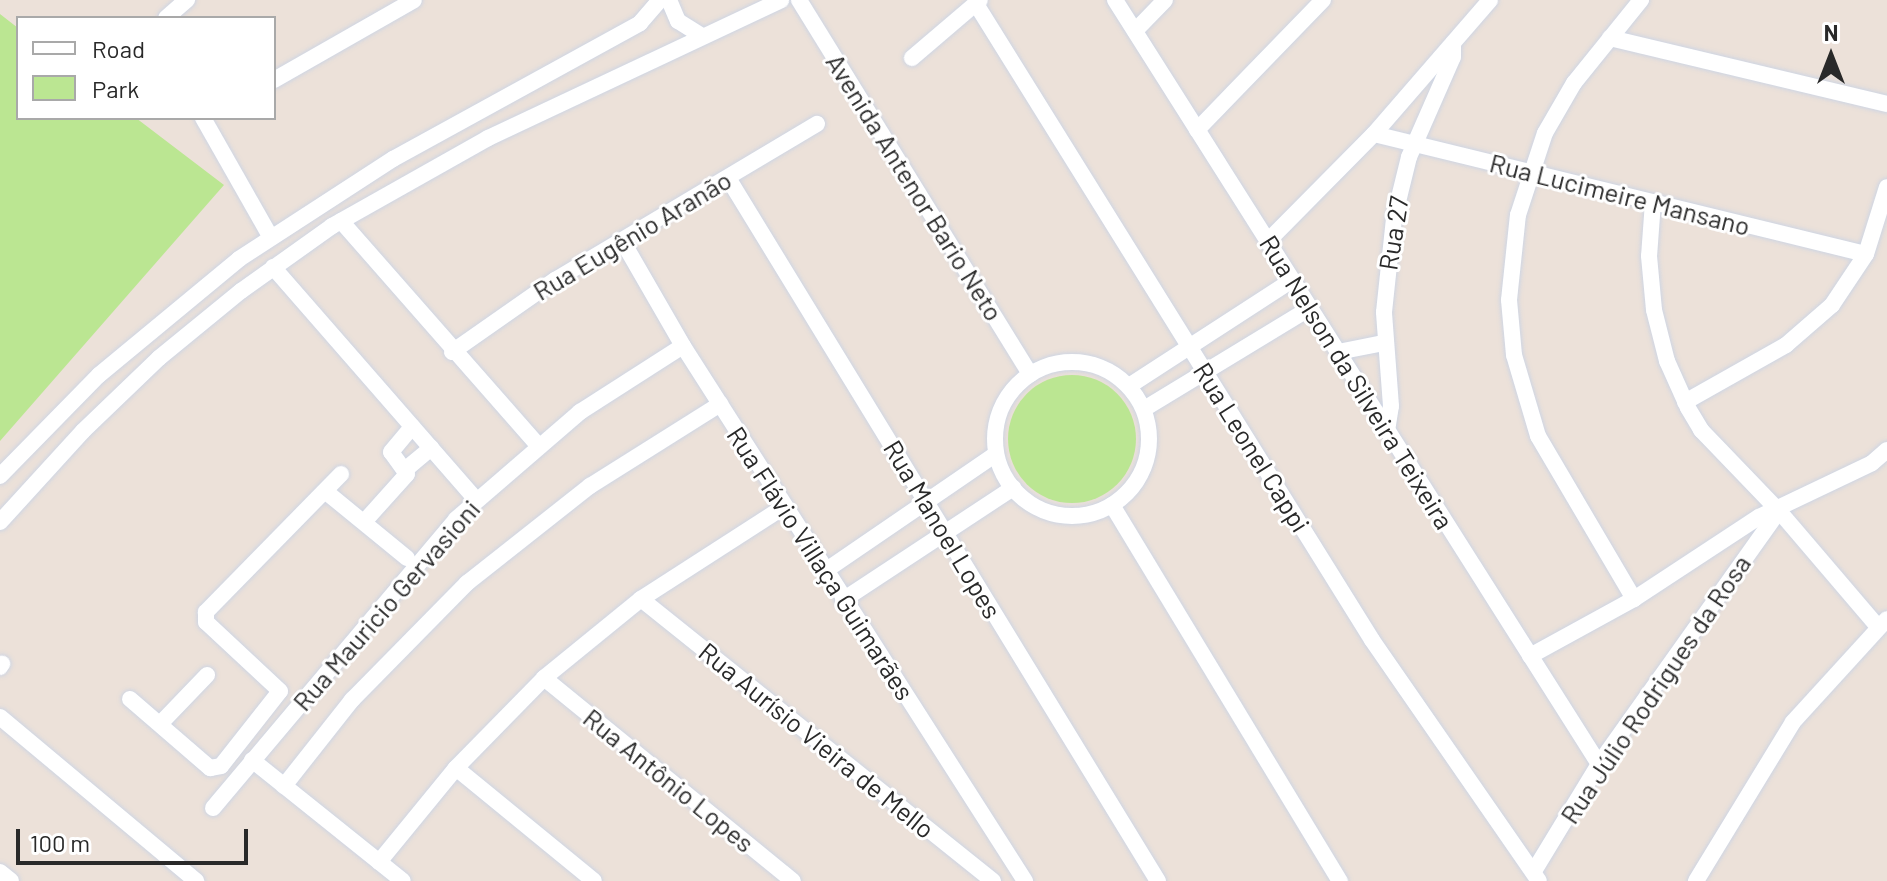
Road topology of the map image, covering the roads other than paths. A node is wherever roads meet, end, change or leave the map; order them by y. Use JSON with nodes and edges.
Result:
{"nodes":[{"id":1,"x":187,"y":0,"type":"edge"},
{"id":2,"x":414,"y":0,"type":"edge"},
{"id":3,"x":660,"y":0,"type":"edge"},
{"id":4,"x":669,"y":0,"type":"edge"},
{"id":5,"x":781,"y":0,"type":"edge"},
{"id":6,"x":799,"y":0,"type":"edge"},
{"id":7,"x":1115,"y":0,"type":"edge"},
{"id":8,"x":1165,"y":0,"type":"edge"},
{"id":9,"x":1323,"y":0,"type":"edge"},
{"id":10,"x":1490,"y":0,"type":"edge"},
{"id":11,"x":1641,"y":0,"type":"edge"},
{"id":12,"x":978,"y":2,"type":"edge"},
{"id":13,"x":168,"y":16,"type":"edge"},
{"id":14,"x":1135,"y":31,"type":"junction"},
{"id":15,"x":699,"y":34,"type":"junction"},
{"id":16,"x":1610,"y":38,"type":"junction"},
{"id":17,"x":1453,"y":44,"type":"junction"},
{"id":18,"x":912,"y":58,"type":"dead end"},
{"id":19,"x":276,"y":79,"type":"edge"},
{"id":20,"x":1887,"y":104,"type":"edge"},
{"id":21,"x":206,"y":120,"type":"edge"},
{"id":22,"x":817,"y":124,"type":"dead end"},
{"id":23,"x":1197,"y":130,"type":"junction"},
{"id":24,"x":1374,"y":134,"type":"junction"},
{"id":25,"x":1414,"y":144,"type":"junction"},
{"id":26,"x":1530,"y":172,"type":"junction"},
{"id":27,"x":728,"y":178,"type":"junction"},
{"id":28,"x":1887,"y":187,"type":"edge"},
{"id":29,"x":1653,"y":202,"type":"junction"},
{"id":30,"x":341,"y":221,"type":"junction"},
{"id":31,"x":270,"y":236,"type":"junction"},
{"id":32,"x":1268,"y":241,"type":"junction"},
{"id":33,"x":623,"y":242,"type":"junction"},
{"id":34,"x":1866,"y":254,"type":"junction"},
{"id":35,"x":273,"y":267,"type":"junction"},
{"id":36,"x":1292,"y":280,"type":"junction"},
{"id":37,"x":1310,"y":308,"type":"junction"},
{"id":38,"x":1384,"y":343,"type":"junction"},
{"id":39,"x":683,"y":346,"type":"junction"},
{"id":40,"x":1189,"y":347,"type":"junction"},
{"id":41,"x":452,"y":352,"type":"junction"},
{"id":42,"x":1338,"y":352,"type":"junction"},
{"id":43,"x":1205,"y":372,"type":"junction"},
{"id":44,"x":1030,"y":374,"type":"junction"},
{"id":45,"x":1129,"y":386,"type":"junction"},
{"id":46,"x":1685,"y":402,"type":"junction"},
{"id":47,"x":720,"y":404,"type":"junction"},
{"id":48,"x":1144,"y":409,"type":"junction"},
{"id":49,"x":412,"y":427,"type":"junction"},
{"id":50,"x":1387,"y":431,"type":"junction"},
{"id":51,"x":538,"y":445,"type":"junction"},
{"id":52,"x":431,"y":448,"type":"junction"},
{"id":53,"x":1887,"y":450,"type":"edge"},
{"id":54,"x":996,"y":454,"type":"junction"},
{"id":55,"x":406,"y":469,"type":"junction"},
{"id":56,"x":341,"y":474,"type":"dead end"},
{"id":57,"x":0,"y":476,"type":"edge"},
{"id":58,"x":1013,"y":488,"type":"junction"},
{"id":59,"x":325,"y":491,"type":"junction"},
{"id":60,"x":476,"y":500,"type":"junction"},
{"id":61,"x":928,"y":504,"type":"junction"},
{"id":62,"x":1112,"y":505,"type":"junction"},
{"id":63,"x":784,"y":507,"type":"junction"},
{"id":64,"x":1779,"y":511,"type":"junction"},
{"id":65,"x":0,"y":522,"type":"edge"},
{"id":66,"x":364,"y":522,"type":"junction"},
{"id":67,"x":945,"y":533,"type":"junction"},
{"id":68,"x":407,"y":558,"type":"dead end"},
{"id":69,"x":825,"y":571,"type":"junction"},
{"id":70,"x":641,"y":599,"type":"junction"},
{"id":71,"x":1634,"y":599,"type":"junction"},
{"id":72,"x":843,"y":600,"type":"junction"},
{"id":73,"x":1882,"y":623,"type":"edge"},
{"id":74,"x":1530,"y":656,"type":"junction"},
{"id":75,"x":207,"y":675,"type":"dead end"},
{"id":76,"x":544,"y":678,"type":"junction"},
{"id":77,"x":130,"y":699,"type":"dead end"},
{"id":78,"x":0,"y":717,"type":"edge"},
{"id":79,"x":160,"y":724,"type":"junction"},
{"id":80,"x":252,"y":760,"type":"junction"},
{"id":81,"x":1599,"y":764,"type":"junction"},
{"id":82,"x":456,"y":768,"type":"junction"},
{"id":83,"x":284,"y":786,"type":"junction"},
{"id":84,"x":213,"y":808,"type":"dead end"},
{"id":85,"x":379,"y":862,"type":"junction"},
{"id":86,"x":0,"y":872,"type":"edge"},
{"id":87,"x":1536,"y":876,"type":"edge"},
{"id":88,"x":1155,"y":880,"type":"edge"},
{"id":89,"x":11,"y":881,"type":"edge"},
{"id":90,"x":196,"y":881,"type":"edge"},
{"id":91,"x":403,"y":881,"type":"edge"},
{"id":92,"x":594,"y":881,"type":"edge"},
{"id":93,"x":793,"y":881,"type":"edge"},
{"id":94,"x":993,"y":881,"type":"edge"},
{"id":95,"x":1025,"y":881,"type":"edge"},
{"id":96,"x":1340,"y":881,"type":"edge"},
{"id":97,"x":1696,"y":881,"type":"edge"}],
"edges":[{"from":1,"to":13,"type":"street"},
{"from":2,"to":19,"type":"street"},
{"from":3,"to":31,"type":"street"},
{"from":4,"to":15,"type":"street"},
{"from":5,"to":15,"type":"street"},
{"from":6,"to":44,"type":"street","name":"Avenida Antenor Bario Neto"},
{"from":7,"to":14,"type":"street","name":"Rua Nelson da Silveira Teixeira"},
{"from":8,"to":14,"type":"street"},
{"from":9,"to":23,"type":"street"},
{"from":10,"to":17,"type":"street"},
{"from":11,"to":16,"type":"street"},
{"from":12,"to":18,"type":"street"},
{"from":12,"to":40,"type":"street","name":"Rua Leonel Cappi"},
{"from":14,"to":23,"type":"street","name":"Rua Nelson da Silveira Teixeira"},
{"from":15,"to":30,"type":"street"},
{"from":16,"to":20,"type":"street"},
{"from":16,"to":26,"type":"street"},
{"from":17,"to":24,"type":"street"},
{"from":17,"to":25,"type":"street","name":"Rua 27"},
{"from":21,"to":31,"type":"street"},
{"from":22,"to":27,"type":"street","name":"Rua Eugênio Aranão"},
{"from":23,"to":32,"type":"street","name":"Rua Nelson da Silveira Teixeira"},
{"from":24,"to":25,"type":"street","name":"Rua Lucimeire Mansano"},
{"from":24,"to":32,"type":"street"},
{"from":25,"to":26,"type":"street","name":"Rua Lucimeire Mansano"},
{"from":25,"to":38,"type":"street","name":"Rua 27"},
{"from":26,"to":29,"type":"street","name":"Rua Lucimeire Mansano"},
{"from":26,"to":71,"type":"street"},
{"from":27,"to":33,"type":"street","name":"Rua Eugênio Aranão"},
{"from":27,"to":61,"type":"street","name":"Rua Manoel Lopes"},
{"from":28,"to":34,"type":"street"},
{"from":29,"to":34,"type":"street","name":"Rua Lucimeire Mansano"},
{"from":29,"to":46,"type":"street"},
{"from":30,"to":35,"type":"street"},
{"from":30,"to":41,"type":"street"},
{"from":31,"to":57,"type":"street"},
{"from":32,"to":36,"type":"street","name":"Rua Nelson da Silveira Teixeira"},
{"from":33,"to":39,"type":"street","name":"Rua Flávio Villaça Guimarães"},
{"from":33,"to":41,"type":"street","name":"Rua Eugênio Aranão"},
{"from":34,"to":46,"type":"street"},
{"from":35,"to":49,"type":"street"},
{"from":35,"to":65,"type":"street"},
{"from":36,"to":37,"type":"street","name":"Rua Nelson da Silveira Teixeira"},
{"from":36,"to":40,"type":"street"},
{"from":37,"to":42,"type":"street","name":"Rua Nelson da Silveira Teixeira"},
{"from":37,"to":43,"type":"street"},
{"from":38,"to":42,"type":"street"},
{"from":38,"to":50,"type":"street","name":"Rua 27"},
{"from":39,"to":47,"type":"street","name":"Rua Flávio Villaça Guimarães"},
{"from":39,"to":51,"type":"street","name":"Rua Mauricio Gervasioni"},
{"from":40,"to":43,"type":"street","name":"Rua Leonel Cappi"},
{"from":40,"to":45,"type":"street"},
{"from":41,"to":51,"type":"street"},
{"from":42,"to":50,"type":"street","name":"Rua Nelson da Silveira Teixeira"},
{"from":43,"to":48,"type":"street"},
{"from":43,"to":87,"type":"street","name":"Rua Leonel Cappi"},
{"from":44,"to":45,"type":"street"},
{"from":44,"to":54,"type":"street"},
{"from":45,"to":48,"type":"street"},
{"from":46,"to":64,"type":"street"},
{"from":47,"to":63,"type":"street","name":"Rua Flávio Villaça Guimarães"},
{"from":47,"to":83,"type":"street"},
{"from":48,"to":62,"type":"street"},
{"from":49,"to":52,"type":"street"},
{"from":49,"to":55,"type":"street"},
{"from":50,"to":74,"type":"street","name":"Rua Nelson da Silveira Teixeira"},
{"from":51,"to":60,"type":"street","name":"Rua Mauricio Gervasioni"},
{"from":52,"to":55,"type":"street"},
{"from":52,"to":60,"type":"street"},
{"from":53,"to":64,"type":"street"},
{"from":54,"to":58,"type":"street"},
{"from":54,"to":61,"type":"street"},
{"from":55,"to":66,"type":"street"},
{"from":56,"to":59,"type":"street"},
{"from":58,"to":62,"type":"street"},
{"from":58,"to":67,"type":"street"},
{"from":59,"to":66,"type":"street"},
{"from":59,"to":79,"type":"street"},
{"from":60,"to":80,"type":"street","name":"Rua Mauricio Gervasioni"},
{"from":61,"to":67,"type":"street","name":"Rua Manoel Lopes"},
{"from":61,"to":69,"type":"street"},
{"from":62,"to":96,"type":"street"},
{"from":63,"to":69,"type":"street","name":"Rua Flávio Villaça Guimarães"},
{"from":63,"to":70,"type":"street"},
{"from":64,"to":71,"type":"street"},
{"from":64,"to":73,"type":"street"},
{"from":64,"to":81,"type":"street","name":"Rua Júlio Rodrigues da Rosa"},
{"from":66,"to":68,"type":"street"},
{"from":67,"to":72,"type":"street"},
{"from":67,"to":88,"type":"street","name":"Rua Manoel Lopes"},
{"from":69,"to":72,"type":"street","name":"Rua Flávio Villaça Guimarães"},
{"from":70,"to":76,"type":"street"},
{"from":70,"to":94,"type":"street","name":"Rua Aurísio Vieira de Mello"},
{"from":71,"to":74,"type":"street"},
{"from":72,"to":95,"type":"street","name":"Rua Flávio Villaça Guimarães"},
{"from":73,"to":97,"type":"street"},
{"from":74,"to":81,"type":"street","name":"Rua Nelson da Silveira Teixeira"},
{"from":75,"to":79,"type":"street"},
{"from":76,"to":82,"type":"street"},
{"from":76,"to":93,"type":"street","name":"Rua Antônio Lopes"},
{"from":77,"to":79,"type":"street"},
{"from":78,"to":90,"type":"street"},
{"from":80,"to":83,"type":"street"},
{"from":80,"to":84,"type":"street","name":"Rua Mauricio Gervasioni"},
{"from":81,"to":87,"type":"street","name":"Rua Júlio Rodrigues da Rosa"},
{"from":82,"to":85,"type":"street"},
{"from":82,"to":92,"type":"street"},
{"from":83,"to":85,"type":"street"},
{"from":85,"to":91,"type":"street"},
{"from":86,"to":89,"type":"street"}]}
